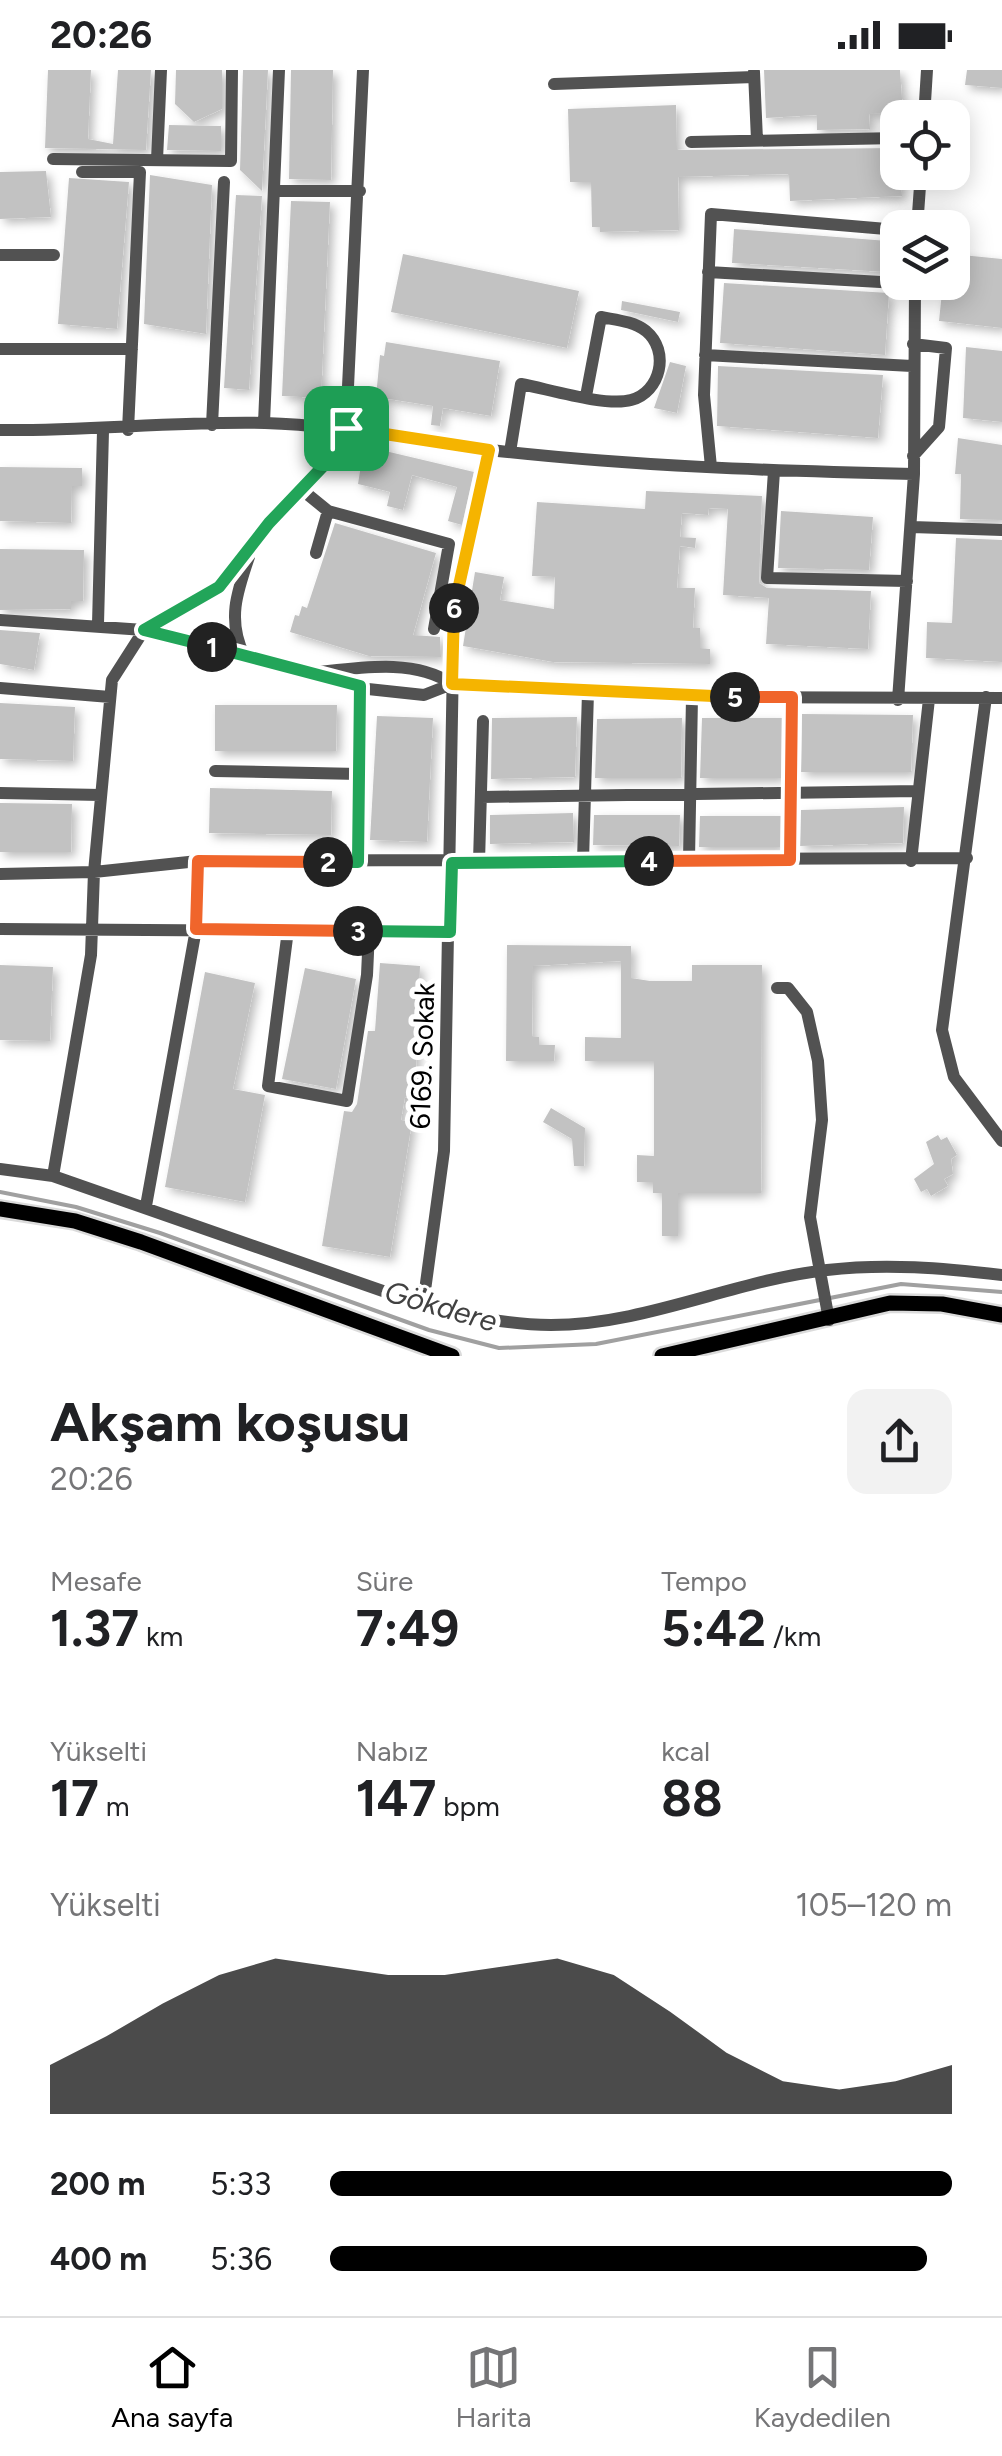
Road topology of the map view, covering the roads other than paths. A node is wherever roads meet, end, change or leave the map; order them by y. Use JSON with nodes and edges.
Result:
{"nodes":[{"id":1,"x":161,"y":70,"type":"edge"},
{"id":2,"x":232,"y":70,"type":"edge"},
{"id":3,"x":279,"y":70,"type":"edge"},
{"id":4,"x":363,"y":70,"type":"edge"},
{"id":5,"x":927,"y":70,"type":"edge"},
{"id":6,"x":754,"y":73,"type":"edge"},
{"id":7,"x":554,"y":84,"type":"dead end"},
{"id":8,"x":925,"y":100,"type":"edge"},
{"id":9,"x":880,"y":138,"type":"edge"},
{"id":10,"x":757,"y":140,"type":"junction"},
{"id":11,"x":691,"y":142,"type":"dead end"},
{"id":12,"x":53,"y":159,"type":"dead end"},
{"id":13,"x":157,"y":160,"type":"junction"},
{"id":14,"x":82,"y":172,"type":"dead end"},
{"id":15,"x":224,"y":182,"type":"dead end"},
{"id":16,"x":277,"y":191,"type":"junction"},
{"id":17,"x":360,"y":191,"type":"junction"},
{"id":18,"x":880,"y":228,"type":"edge"},
{"id":19,"x":0,"y":254,"type":"edge"},
{"id":20,"x":54,"y":254,"type":"dead end"},
{"id":21,"x":708,"y":272,"type":"junction"},
{"id":22,"x":880,"y":281,"type":"edge"},
{"id":23,"x":914,"y":300,"type":"edge"},
{"id":24,"x":913,"y":344,"type":"junction"},
{"id":25,"x":0,"y":349,"type":"edge"},
{"id":26,"x":132,"y":349,"type":"junction"},
{"id":27,"x":706,"y":355,"type":"junction"},
{"id":28,"x":912,"y":366,"type":"junction"},
{"id":29,"x":586,"y":396,"type":"junction"},
{"id":30,"x":264,"y":423,"type":"junction"},
{"id":31,"x":212,"y":425,"type":"junction"},
{"id":32,"x":346,"y":428,"type":"junction"},
{"id":33,"x":0,"y":430,"type":"edge"},
{"id":34,"x":128,"y":430,"type":"junction"},
{"id":35,"x":102,"y":431,"type":"junction"},
{"id":36,"x":489,"y":450,"type":"junction"},
{"id":37,"x":510,"y":452,"type":"junction"},
{"id":38,"x":913,"y":456,"type":"junction"},
{"id":39,"x":711,"y":467,"type":"junction"},
{"id":40,"x":774,"y":471,"type":"junction"},
{"id":41,"x":914,"y":474,"type":"junction"},
{"id":42,"x":301,"y":489,"type":"junction"},
{"id":43,"x":328,"y":510,"type":"junction"},
{"id":44,"x":912,"y":526,"type":"junction"},
{"id":45,"x":1002,"y":530,"type":"edge"},
{"id":46,"x":253,"y":544,"type":"junction"},
{"id":47,"x":316,"y":553,"type":"dead end"},
{"id":48,"x":907,"y":581,"type":"junction"},
{"id":49,"x":0,"y":620,"type":"edge"},
{"id":50,"x":98,"y":624,"type":"junction"},
{"id":51,"x":434,"y":629,"type":"dead end"},
{"id":52,"x":144,"y":630,"type":"junction"},
{"id":53,"x":244,"y":655,"type":"junction"},
{"id":54,"x":315,"y":672,"type":"junction"},
{"id":55,"x":452,"y":684,"type":"junction"},
{"id":56,"x":360,"y":686,"type":"junction"},
{"id":57,"x":0,"y":688,"type":"edge"},
{"id":58,"x":588,"y":692,"type":"junction"},
{"id":59,"x":110,"y":697,"type":"junction"},
{"id":60,"x":692,"y":697,"type":"junction"},
{"id":61,"x":792,"y":697,"type":"junction"},
{"id":62,"x":986,"y":697,"type":"junction"},
{"id":63,"x":1002,"y":698,"type":"edge"},
{"id":64,"x":929,"y":699,"type":"junction"},
{"id":65,"x":898,"y":700,"type":"junction"},
{"id":66,"x":483,"y":721,"type":"dead end"},
{"id":67,"x":215,"y":771,"type":"dead end"},
{"id":68,"x":359,"y":774,"type":"junction"},
{"id":69,"x":918,"y":791,"type":"junction"},
{"id":70,"x":790,"y":792,"type":"junction"},
{"id":71,"x":0,"y":793,"type":"edge"},
{"id":72,"x":101,"y":794,"type":"junction"},
{"id":73,"x":689,"y":794,"type":"junction"},
{"id":74,"x":585,"y":795,"type":"junction"},
{"id":75,"x":480,"y":797,"type":"junction"},
{"id":76,"x":967,"y":858,"type":"junction"},
{"id":77,"x":689,"y":860,"type":"junction"},
{"id":78,"x":790,"y":860,"type":"junction"},
{"id":79,"x":198,"y":861,"type":"junction"},
{"id":80,"x":911,"y":861,"type":"junction"},
{"id":81,"x":358,"y":862,"type":"junction"},
{"id":82,"x":479,"y":862,"type":"junction"},
{"id":83,"x":583,"y":862,"type":"junction"},
{"id":84,"x":452,"y":863,"type":"junction"},
{"id":85,"x":94,"y":872,"type":"junction"},
{"id":86,"x":0,"y":874,"type":"edge"},
{"id":87,"x":92,"y":928,"type":"junction"},
{"id":88,"x":0,"y":929,"type":"edge"},
{"id":89,"x":196,"y":929,"type":"junction"},
{"id":90,"x":288,"y":930,"type":"junction"},
{"id":91,"x":369,"y":931,"type":"junction"},
{"id":92,"x":450,"y":932,"type":"junction"},
{"id":93,"x":777,"y":988,"type":"dead end"},
{"id":94,"x":1002,"y":1141,"type":"edge"},
{"id":95,"x":0,"y":1169,"type":"edge"},
{"id":96,"x":53,"y":1176,"type":"junction"},
{"id":97,"x":146,"y":1206,"type":"junction"},
{"id":98,"x":0,"y":1209,"type":"edge"},
{"id":99,"x":819,"y":1271,"type":"junction"},
{"id":100,"x":1002,"y":1275,"type":"edge"},
{"id":101,"x":423,"y":1305,"type":"junction"},
{"id":102,"x":1002,"y":1314,"type":"edge"},
{"id":103,"x":829,"y":1320,"type":"junction"},
{"id":104,"x":452,"y":1356,"type":"edge"},
{"id":105,"x":662,"y":1356,"type":"edge"}],
"edges":[{"from":1,"to":13,"type":"street"},
{"from":2,"to":13,"type":"street"},
{"from":3,"to":16,"type":"street"},
{"from":4,"to":17,"type":"street"},
{"from":5,"to":8,"type":"street"},
{"from":6,"to":7,"type":"street"},
{"from":6,"to":10,"type":"street"},
{"from":9,"to":10,"type":"street"},
{"from":10,"to":11,"type":"street"},
{"from":12,"to":13,"type":"street"},
{"from":14,"to":26,"type":"street"},
{"from":15,"to":31,"type":"street"},
{"from":16,"to":17,"type":"street"},
{"from":16,"to":30,"type":"street"},
{"from":17,"to":32,"type":"street"},
{"from":18,"to":21,"type":"street"},
{"from":19,"to":20,"type":"street"},
{"from":21,"to":22,"type":"street"},
{"from":21,"to":27,"type":"street"},
{"from":23,"to":24,"type":"street"},
{"from":24,"to":28,"type":"street"},
{"from":24,"to":38,"type":"street"},
{"from":25,"to":26,"type":"street"},
{"from":26,"to":34,"type":"street"},
{"from":27,"to":28,"type":"street"},
{"from":27,"to":39,"type":"street"},
{"from":28,"to":38,"type":"street"},
{"from":29,"to":29,"type":"street"},
{"from":29,"to":37,"type":"street"},
{"from":30,"to":31,"type":"street"},
{"from":30,"to":32,"type":"street"},
{"from":31,"to":34,"type":"street"},
{"from":32,"to":36,"type":"street"},
{"from":32,"to":42,"type":"street"},
{"from":33,"to":35,"type":"street"},
{"from":34,"to":35,"type":"street"},
{"from":35,"to":50,"type":"street"},
{"from":36,"to":37,"type":"street"},
{"from":36,"to":55,"type":"street","name":"6169. Sokak"},
{"from":37,"to":39,"type":"street"},
{"from":38,"to":41,"type":"street"},
{"from":39,"to":40,"type":"street"},
{"from":40,"to":41,"type":"street"},
{"from":40,"to":48,"type":"street"},
{"from":41,"to":44,"type":"street"},
{"from":42,"to":43,"type":"street"},
{"from":42,"to":46,"type":"street"},
{"from":43,"to":47,"type":"street"},
{"from":43,"to":51,"type":"street"},
{"from":44,"to":45,"type":"street"},
{"from":44,"to":48,"type":"street"},
{"from":46,"to":52,"type":"street"},
{"from":46,"to":53,"type":"street"},
{"from":48,"to":65,"type":"street"},
{"from":49,"to":50,"type":"street"},
{"from":50,"to":52,"type":"street"},
{"from":52,"to":53,"type":"street"},
{"from":52,"to":59,"type":"street"},
{"from":53,"to":54,"type":"street"},
{"from":54,"to":55,"type":"street"},
{"from":54,"to":56,"type":"street"},
{"from":55,"to":56,"type":"street"},
{"from":55,"to":58,"type":"street"},
{"from":55,"to":84,"type":"street","name":"6169. Sokak"},
{"from":56,"to":68,"type":"street"},
{"from":57,"to":59,"type":"street"},
{"from":58,"to":60,"type":"street"},
{"from":58,"to":74,"type":"street"},
{"from":59,"to":72,"type":"street"},
{"from":60,"to":61,"type":"street"},
{"from":60,"to":73,"type":"street"},
{"from":61,"to":65,"type":"street"},
{"from":61,"to":70,"type":"street"},
{"from":62,"to":63,"type":"street"},
{"from":62,"to":64,"type":"street"},
{"from":62,"to":76,"type":"street"},
{"from":64,"to":65,"type":"street"},
{"from":64,"to":69,"type":"street"},
{"from":66,"to":75,"type":"street"},
{"from":67,"to":68,"type":"street"},
{"from":68,"to":81,"type":"street"},
{"from":69,"to":70,"type":"street"},
{"from":69,"to":80,"type":"street"},
{"from":70,"to":73,"type":"street"},
{"from":70,"to":78,"type":"street"},
{"from":71,"to":72,"type":"street"},
{"from":72,"to":85,"type":"street"},
{"from":73,"to":74,"type":"street"},
{"from":73,"to":77,"type":"street"},
{"from":74,"to":75,"type":"street"},
{"from":74,"to":83,"type":"street"},
{"from":75,"to":82,"type":"street"},
{"from":76,"to":80,"type":"street"},
{"from":76,"to":94,"type":"street"},
{"from":77,"to":78,"type":"street"},
{"from":77,"to":83,"type":"street"},
{"from":78,"to":80,"type":"street"},
{"from":79,"to":81,"type":"street"},
{"from":79,"to":85,"type":"street"},
{"from":79,"to":89,"type":"street"},
{"from":81,"to":84,"type":"street"},
{"from":82,"to":83,"type":"street"},
{"from":82,"to":84,"type":"street"},
{"from":84,"to":92,"type":"street","name":"6169. Sokak"},
{"from":85,"to":86,"type":"street"},
{"from":85,"to":87,"type":"street"},
{"from":87,"to":88,"type":"street"},
{"from":87,"to":89,"type":"street"},
{"from":87,"to":96,"type":"street"},
{"from":89,"to":90,"type":"street"},
{"from":89,"to":97,"type":"street"},
{"from":90,"to":91,"type":"street"},
{"from":90,"to":91,"type":"street"},
{"from":91,"to":92,"type":"street"},
{"from":92,"to":101,"type":"street","name":"6169. Sokak"},
{"from":93,"to":99,"type":"street"},
{"from":95,"to":96,"type":"street"},
{"from":96,"to":97,"type":"street"},
{"from":97,"to":101,"type":"street"},
{"from":98,"to":104,"type":"main road"},
{"from":99,"to":100,"type":"street"},
{"from":99,"to":101,"type":"street"},
{"from":99,"to":103,"type":"street"},
{"from":102,"to":103,"type":"main road"},
{"from":103,"to":105,"type":"main road"}]}
